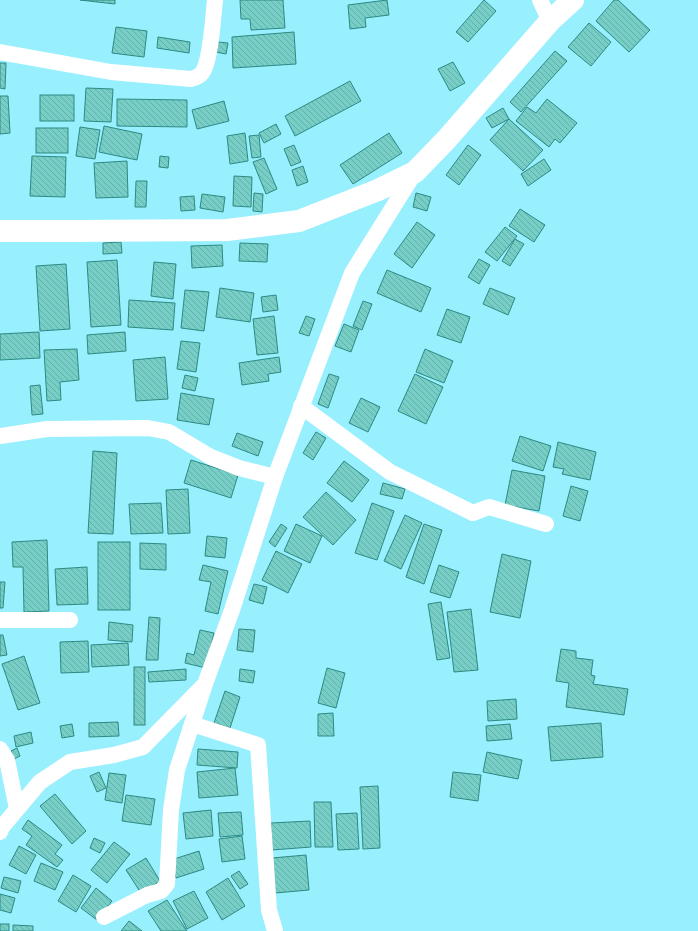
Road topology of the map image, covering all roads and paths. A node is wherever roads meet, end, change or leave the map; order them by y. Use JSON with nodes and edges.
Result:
{"nodes":[{"id":1,"x":215,"y":0,"type":"edge"},
{"id":2,"x":540,"y":0,"type":"edge"},
{"id":3,"x":573,"y":0,"type":"edge"},
{"id":4,"x":550,"y":21,"type":"junction"},
{"id":5,"x":0,"y":52,"type":"edge"},
{"id":6,"x":414,"y":172,"type":"junction"},
{"id":7,"x":0,"y":230,"type":"edge"},
{"id":8,"x":301,"y":406,"type":"junction"},
{"id":9,"x":0,"y":436,"type":"edge"},
{"id":10,"x":275,"y":477,"type":"junction"},
{"id":11,"x":546,"y":524,"type":"dead end"},
{"id":12,"x":0,"y":620,"type":"edge"},
{"id":13,"x":70,"y":620,"type":"dead end"},
{"id":14,"x":205,"y":684,"type":"junction"},
{"id":15,"x":192,"y":724,"type":"junction"},
{"id":16,"x":0,"y":749,"type":"edge"},
{"id":17,"x":17,"y":809,"type":"junction"},
{"id":18,"x":1,"y":829,"type":"edge"},
{"id":19,"x":104,"y":917,"type":"dead end"},
{"id":20,"x":275,"y":931,"type":"edge"}],
"edges":[{"from":1,"to":5,"type":"street"},
{"from":2,"to":4,"type":"street"},
{"from":3,"to":4,"type":"street"},
{"from":4,"to":6,"type":"street"},
{"from":6,"to":7,"type":"street"},
{"from":6,"to":8,"type":"street"},
{"from":8,"to":10,"type":"street"},
{"from":8,"to":11,"type":"street"},
{"from":9,"to":10,"type":"street"},
{"from":10,"to":14,"type":"street"},
{"from":12,"to":13,"type":"street"},
{"from":14,"to":15,"type":"street"},
{"from":14,"to":17,"type":"street"},
{"from":15,"to":19,"type":"street"},
{"from":15,"to":20,"type":"street"},
{"from":16,"to":17,"type":"street"},
{"from":17,"to":18,"type":"street"}]}
